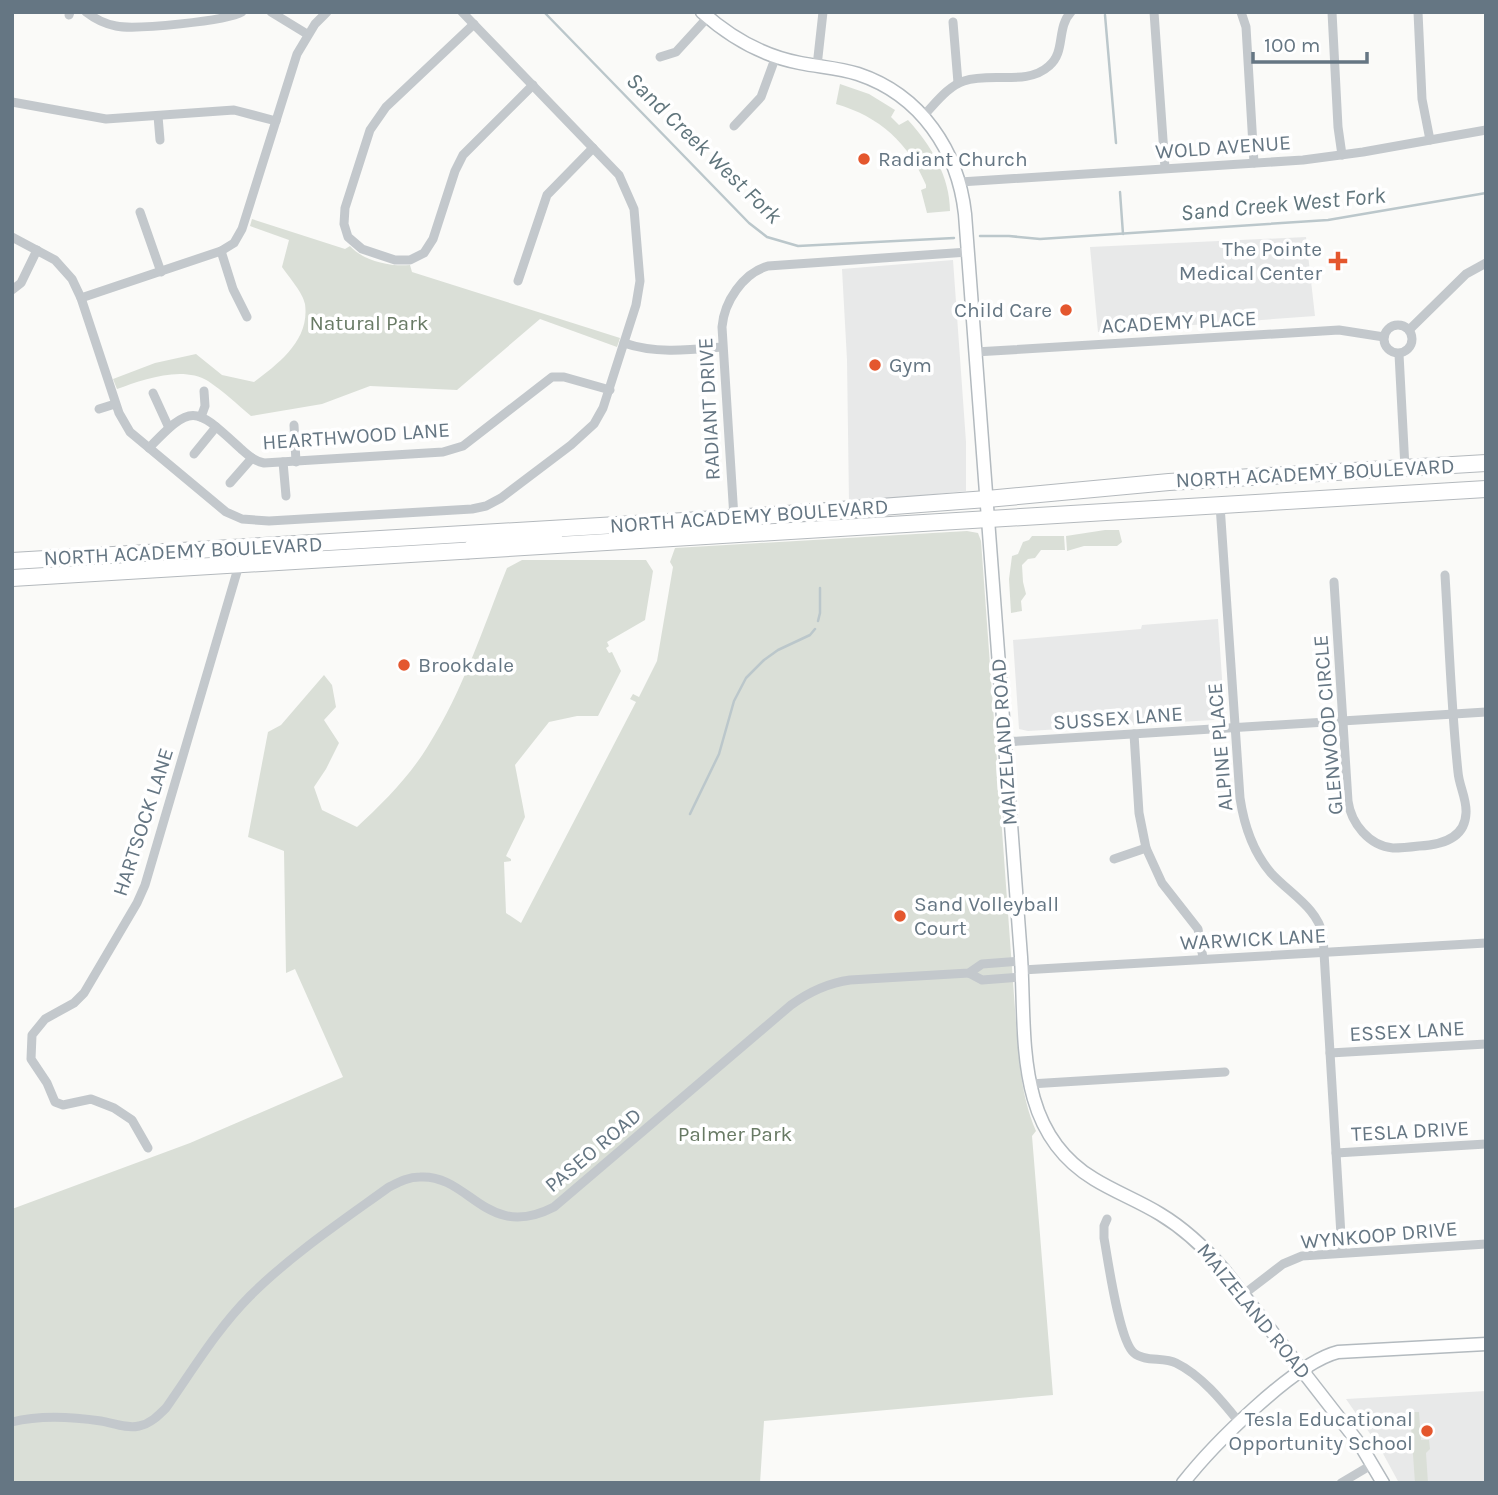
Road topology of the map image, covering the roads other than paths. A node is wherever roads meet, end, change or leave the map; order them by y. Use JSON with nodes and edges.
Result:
{"nodes":[{"id":1,"x":86,"y":12,"type":"edge"},
{"id":2,"x":242,"y":12,"type":"edge"},
{"id":3,"x":271,"y":12,"type":"edge"},
{"id":4,"x":327,"y":12,"type":"edge"},
{"id":5,"x":462,"y":12,"type":"edge"},
{"id":6,"x":823,"y":12,"type":"edge"},
{"id":7,"x":1071,"y":12,"type":"edge"},
{"id":8,"x":1154,"y":12,"type":"edge"},
{"id":9,"x":1241,"y":12,"type":"edge"},
{"id":10,"x":1332,"y":12,"type":"edge"},
{"id":11,"x":1418,"y":12,"type":"edge"},
{"id":12,"x":705,"y":15,"type":"edge"},
{"id":13,"x":953,"y":22,"type":"dead end"},
{"id":14,"x":474,"y":24,"type":"junction"},
{"id":15,"x":307,"y":34,"type":"junction"},
{"id":16,"x":776,"y":56,"type":"junction"},
{"id":17,"x":660,"y":57,"type":"dead end"},
{"id":18,"x":817,"y":66,"type":"junction"},
{"id":19,"x":958,"y":83,"type":"junction"},
{"id":20,"x":533,"y":85,"type":"junction"},
{"id":21,"x":12,"y":102,"type":"edge"},
{"id":22,"x":158,"y":116,"type":"junction"},
{"id":23,"x":923,"y":116,"type":"junction"},
{"id":24,"x":276,"y":121,"type":"junction"},
{"id":25,"x":734,"y":126,"type":"dead end"},
{"id":26,"x":1486,"y":130,"type":"edge"},
{"id":27,"x":160,"y":140,"type":"dead end"},
{"id":28,"x":1430,"y":141,"type":"junction"},
{"id":29,"x":593,"y":148,"type":"junction"},
{"id":30,"x":1342,"y":155,"type":"junction"},
{"id":31,"x":1254,"y":163,"type":"junction"},
{"id":32,"x":1165,"y":169,"type":"junction"},
{"id":33,"x":960,"y":182,"type":"junction"},
{"id":34,"x":140,"y":212,"type":"dead end"},
{"id":35,"x":35,"y":235,"type":"dead end"},
{"id":36,"x":12,"y":237,"type":"edge"},
{"id":37,"x":33,"y":247,"type":"junction"},
{"id":38,"x":221,"y":251,"type":"junction"},
{"id":39,"x":968,"y":253,"type":"junction"},
{"id":40,"x":1486,"y":263,"type":"edge"},
{"id":41,"x":160,"y":272,"type":"junction"},
{"id":42,"x":518,"y":281,"type":"dead end"},
{"id":43,"x":12,"y":290,"type":"edge"},
{"id":44,"x":81,"y":298,"type":"junction"},
{"id":45,"x":247,"y":317,"type":"dead end"},
{"id":46,"x":1409,"y":330,"type":"junction"},
{"id":47,"x":1384,"y":337,"type":"junction"},
{"id":48,"x":624,"y":343,"type":"junction"},
{"id":49,"x":722,"y":347,"type":"junction"},
{"id":50,"x":975,"y":352,"type":"junction"},
{"id":51,"x":1399,"y":354,"type":"junction"},
{"id":52,"x":610,"y":390,"type":"junction"},
{"id":53,"x":204,"y":391,"type":"dead end"},
{"id":54,"x":153,"y":393,"type":"dead end"},
{"id":55,"x":115,"y":404,"type":"junction"},
{"id":56,"x":99,"y":409,"type":"dead end"},
{"id":57,"x":201,"y":417,"type":"junction"},
{"id":58,"x":294,"y":425,"type":"dead end"},
{"id":59,"x":216,"y":427,"type":"junction"},
{"id":60,"x":169,"y":428,"type":"junction"},
{"id":61,"x":149,"y":448,"type":"junction"},
{"id":62,"x":194,"y":454,"type":"dead end"},
{"id":63,"x":251,"y":458,"type":"junction"},
{"id":64,"x":296,"y":461,"type":"junction"},
{"id":65,"x":283,"y":462,"type":"junction"},
{"id":66,"x":1486,"y":463,"type":"edge"},
{"id":67,"x":1405,"y":468,"type":"junction"},
{"id":68,"x":230,"y":483,"type":"dead end"},
{"id":69,"x":1486,"y":489,"type":"edge"},
{"id":70,"x":286,"y":496,"type":"dead end"},
{"id":71,"x":987,"y":499,"type":"junction"},
{"id":72,"x":1298,"y":500,"type":"junction"},
{"id":73,"x":1220,"y":505,"type":"junction"},
{"id":74,"x":760,"y":516,"type":"junction"},
{"id":75,"x":734,"y":518,"type":"junction"},
{"id":76,"x":989,"y":519,"type":"junction"},
{"id":77,"x":563,"y":528,"type":"junction"},
{"id":78,"x":663,"y":538,"type":"junction"},
{"id":79,"x":238,"y":548,"type":"junction"},
{"id":80,"x":468,"y":551,"type":"junction"},
{"id":81,"x":12,"y":561,"type":"edge"},
{"id":82,"x":239,"y":565,"type":"junction"},
{"id":83,"x":1445,"y":575,"type":"dead end"},
{"id":84,"x":12,"y":578,"type":"edge"},
{"id":85,"x":1334,"y":582,"type":"dead end"},
{"id":86,"x":1486,"y":712,"type":"edge"},
{"id":87,"x":1454,"y":714,"type":"junction"},
{"id":88,"x":1344,"y":721,"type":"junction"},
{"id":89,"x":1235,"y":728,"type":"junction"},
{"id":90,"x":1134,"y":734,"type":"junction"},
{"id":91,"x":1004,"y":742,"type":"junction"},
{"id":92,"x":1146,"y":848,"type":"junction"},
{"id":93,"x":1114,"y":859,"type":"dead end"},
{"id":94,"x":1486,"y":943,"type":"edge"},
{"id":95,"x":1324,"y":952,"type":"junction"},
{"id":96,"x":1203,"y":958,"type":"junction"},
{"id":97,"x":1022,"y":969,"type":"junction"},
{"id":98,"x":969,"y":973,"type":"junction"},
{"id":99,"x":1486,"y":1044,"type":"edge"},
{"id":100,"x":1330,"y":1053,"type":"junction"},
{"id":101,"x":1225,"y":1072,"type":"dead end"},
{"id":102,"x":1030,"y":1084,"type":"junction"},
{"id":103,"x":1486,"y":1144,"type":"edge"},
{"id":104,"x":148,"y":1148,"type":"dead end"},
{"id":105,"x":1336,"y":1153,"type":"junction"},
{"id":106,"x":1107,"y":1219,"type":"dead end"},
{"id":107,"x":1486,"y":1244,"type":"edge"},
{"id":108,"x":1342,"y":1252,"type":"junction"},
{"id":109,"x":1244,"y":1294,"type":"junction"},
{"id":110,"x":1486,"y":1344,"type":"edge"},
{"id":111,"x":1303,"y":1371,"type":"junction"},
{"id":112,"x":12,"y":1422,"type":"edge"},
{"id":113,"x":1239,"y":1422,"type":"junction"},
{"id":114,"x":1373,"y":1464,"type":"junction"},
{"id":115,"x":1183,"y":1483,"type":"edge"},
{"id":116,"x":1341,"y":1483,"type":"edge"},
{"id":117,"x":1383,"y":1483,"type":"edge"}],
"edges":[{"from":1,"to":2,"type":"street"},
{"from":3,"to":15,"type":"street"},
{"from":4,"to":15,"type":"street"},
{"from":5,"to":14,"type":"street"},
{"from":6,"to":18,"type":"street"},
{"from":7,"to":19,"type":"street"},
{"from":8,"to":32,"type":"street"},
{"from":9,"to":31,"type":"street"},
{"from":10,"to":30,"type":"street"},
{"from":11,"to":28,"type":"street"},
{"from":12,"to":16,"type":"main road","name":"MAIZELAND ROAD"},
{"from":12,"to":17,"type":"street"},
{"from":13,"to":19,"type":"street"},
{"from":14,"to":20,"type":"street"},
{"from":14,"to":20,"type":"street"},
{"from":15,"to":24,"type":"street"},
{"from":16,"to":18,"type":"main road","name":"MAIZELAND ROAD"},
{"from":16,"to":25,"type":"street"},
{"from":18,"to":23,"type":"main road","name":"MAIZELAND ROAD"},
{"from":19,"to":23,"type":"street"},
{"from":20,"to":29,"type":"street"},
{"from":21,"to":22,"type":"street"},
{"from":22,"to":24,"type":"street"},
{"from":22,"to":27,"type":"street"},
{"from":23,"to":33,"type":"main road","name":"MAIZELAND ROAD"},
{"from":24,"to":38,"type":"street"},
{"from":26,"to":28,"type":"street","name":"WOLD AVENUE"},
{"from":28,"to":30,"type":"street","name":"WOLD AVENUE"},
{"from":29,"to":42,"type":"street"},
{"from":29,"to":48,"type":"street"},
{"from":30,"to":31,"type":"street","name":"WOLD AVENUE"},
{"from":31,"to":32,"type":"street","name":"WOLD AVENUE"},
{"from":32,"to":33,"type":"street","name":"WOLD AVENUE"},
{"from":33,"to":39,"type":"main road","name":"MAIZELAND ROAD"},
{"from":34,"to":41,"type":"street"},
{"from":35,"to":37,"type":"street"},
{"from":36,"to":37,"type":"street"},
{"from":37,"to":43,"type":"street"},
{"from":37,"to":44,"type":"street"},
{"from":38,"to":41,"type":"street"},
{"from":38,"to":45,"type":"street"},
{"from":39,"to":49,"type":"street","name":"RADIANT DRIVE"},
{"from":39,"to":50,"type":"main road","name":"MAIZELAND ROAD"},
{"from":40,"to":46,"type":"street"},
{"from":41,"to":44,"type":"street"},
{"from":44,"to":55,"type":"street"},
{"from":46,"to":47,"type":"street"},
{"from":46,"to":51,"type":"street"},
{"from":47,"to":50,"type":"street","name":"ACADEMY PLACE"},
{"from":47,"to":51,"type":"street"},
{"from":48,"to":49,"type":"street"},
{"from":48,"to":52,"type":"street"},
{"from":49,"to":75,"type":"street","name":"RADIANT DRIVE"},
{"from":50,"to":71,"type":"main road","name":"MAIZELAND ROAD"},
{"from":51,"to":67,"type":"street"},
{"from":52,"to":61,"type":"street"},
{"from":52,"to":64,"type":"street","name":"HEARTHWOOD LANE"},
{"from":53,"to":57,"type":"street"},
{"from":54,"to":60,"type":"street"},
{"from":55,"to":56,"type":"street"},
{"from":55,"to":61,"type":"street"},
{"from":57,"to":59,"type":"street","name":"HEARTHWOOD LANE"},
{"from":57,"to":60,"type":"street"},
{"from":58,"to":64,"type":"street"},
{"from":59,"to":62,"type":"street"},
{"from":59,"to":63,"type":"street","name":"HEARTHWOOD LANE"},
{"from":60,"to":61,"type":"street"},
{"from":63,"to":65,"type":"street","name":"HEARTHWOOD LANE"},
{"from":63,"to":68,"type":"street"},
{"from":64,"to":65,"type":"street","name":"HEARTHWOOD LANE"},
{"from":65,"to":70,"type":"street"},
{"from":66,"to":67,"type":"highway","name":"NORTH ACADEMY BOULEVARD"},
{"from":67,"to":71,"type":"highway","name":"NORTH ACADEMY BOULEVARD"},
{"from":67,"to":72,"type":"highway"},
{"from":69,"to":72,"type":"highway","name":"NORTH ACADEMY BOULEVARD"},
{"from":71,"to":74,"type":"highway","name":"NORTH ACADEMY BOULEVARD"},
{"from":71,"to":76,"type":"main road","name":"MAIZELAND ROAD"},
{"from":72,"to":73,"type":"highway","name":"NORTH ACADEMY BOULEVARD"},
{"from":73,"to":76,"type":"highway","name":"NORTH ACADEMY BOULEVARD"},
{"from":73,"to":89,"type":"street","name":"ALPINE PLACE"},
{"from":74,"to":75,"type":"highway","name":"NORTH ACADEMY BOULEVARD"},
{"from":74,"to":78,"type":"main road"},
{"from":75,"to":77,"type":"highway","name":"NORTH ACADEMY BOULEVARD"},
{"from":76,"to":78,"type":"highway","name":"NORTH ACADEMY BOULEVARD"},
{"from":76,"to":91,"type":"main road","name":"MAIZELAND ROAD"},
{"from":77,"to":79,"type":"highway","name":"NORTH ACADEMY BOULEVARD"},
{"from":77,"to":80,"type":"main road"},
{"from":78,"to":80,"type":"highway","name":"NORTH ACADEMY BOULEVARD"},
{"from":79,"to":81,"type":"highway","name":"NORTH ACADEMY BOULEVARD"},
{"from":79,"to":82,"type":"main road"},
{"from":80,"to":82,"type":"highway","name":"NORTH ACADEMY BOULEVARD"},
{"from":82,"to":84,"type":"highway","name":"NORTH ACADEMY BOULEVARD"},
{"from":82,"to":104,"type":"street","name":"HARTSOCK LANE"},
{"from":83,"to":87,"type":"street","name":"GLENWOOD CIRCLE"},
{"from":85,"to":88,"type":"street","name":"GLENWOOD CIRCLE"},
{"from":86,"to":87,"type":"street","name":"SUSSEX LANE"},
{"from":87,"to":88,"type":"street","name":"SUSSEX LANE"},
{"from":87,"to":88,"type":"street","name":"GLENWOOD CIRCLE"},
{"from":88,"to":89,"type":"street","name":"SUSSEX LANE"},
{"from":89,"to":90,"type":"street","name":"SUSSEX LANE"},
{"from":89,"to":95,"type":"street","name":"ALPINE PLACE"},
{"from":90,"to":91,"type":"street","name":"SUSSEX LANE"},
{"from":90,"to":92,"type":"street"},
{"from":91,"to":97,"type":"main road","name":"MAIZELAND ROAD"},
{"from":92,"to":93,"type":"street"},
{"from":92,"to":96,"type":"street"},
{"from":94,"to":95,"type":"street","name":"WARWICK LANE"},
{"from":95,"to":96,"type":"street","name":"WARWICK LANE"},
{"from":95,"to":100,"type":"street","name":"ALPINE PLACE"},
{"from":96,"to":97,"type":"street","name":"WARWICK LANE"},
{"from":97,"to":98,"type":"street","name":"PASEO ROAD"},
{"from":97,"to":98,"type":"street","name":"PASEO ROAD"},
{"from":97,"to":102,"type":"main road","name":"MAIZELAND ROAD"},
{"from":98,"to":112,"type":"street","name":"PASEO ROAD"},
{"from":99,"to":100,"type":"street","name":"ESSEX LANE"},
{"from":100,"to":105,"type":"street","name":"ALPINE PLACE"},
{"from":101,"to":102,"type":"street"},
{"from":102,"to":109,"type":"main road","name":"MAIZELAND ROAD"},
{"from":103,"to":105,"type":"street","name":"TESLA DRIVE"},
{"from":105,"to":108,"type":"street","name":"ALPINE PLACE"},
{"from":106,"to":113,"type":"street"},
{"from":107,"to":108,"type":"street","name":"WYNKOOP DRIVE"},
{"from":108,"to":109,"type":"street","name":"WYNKOOP DRIVE"},
{"from":109,"to":111,"type":"main road","name":"MAIZELAND ROAD"},
{"from":110,"to":111,"type":"main road"},
{"from":111,"to":113,"type":"main road"},
{"from":111,"to":114,"type":"main road","name":"MAIZELAND ROAD"},
{"from":113,"to":115,"type":"main road"},
{"from":114,"to":116,"type":"street"},
{"from":114,"to":117,"type":"main road","name":"MAIZELAND ROAD"}]}
